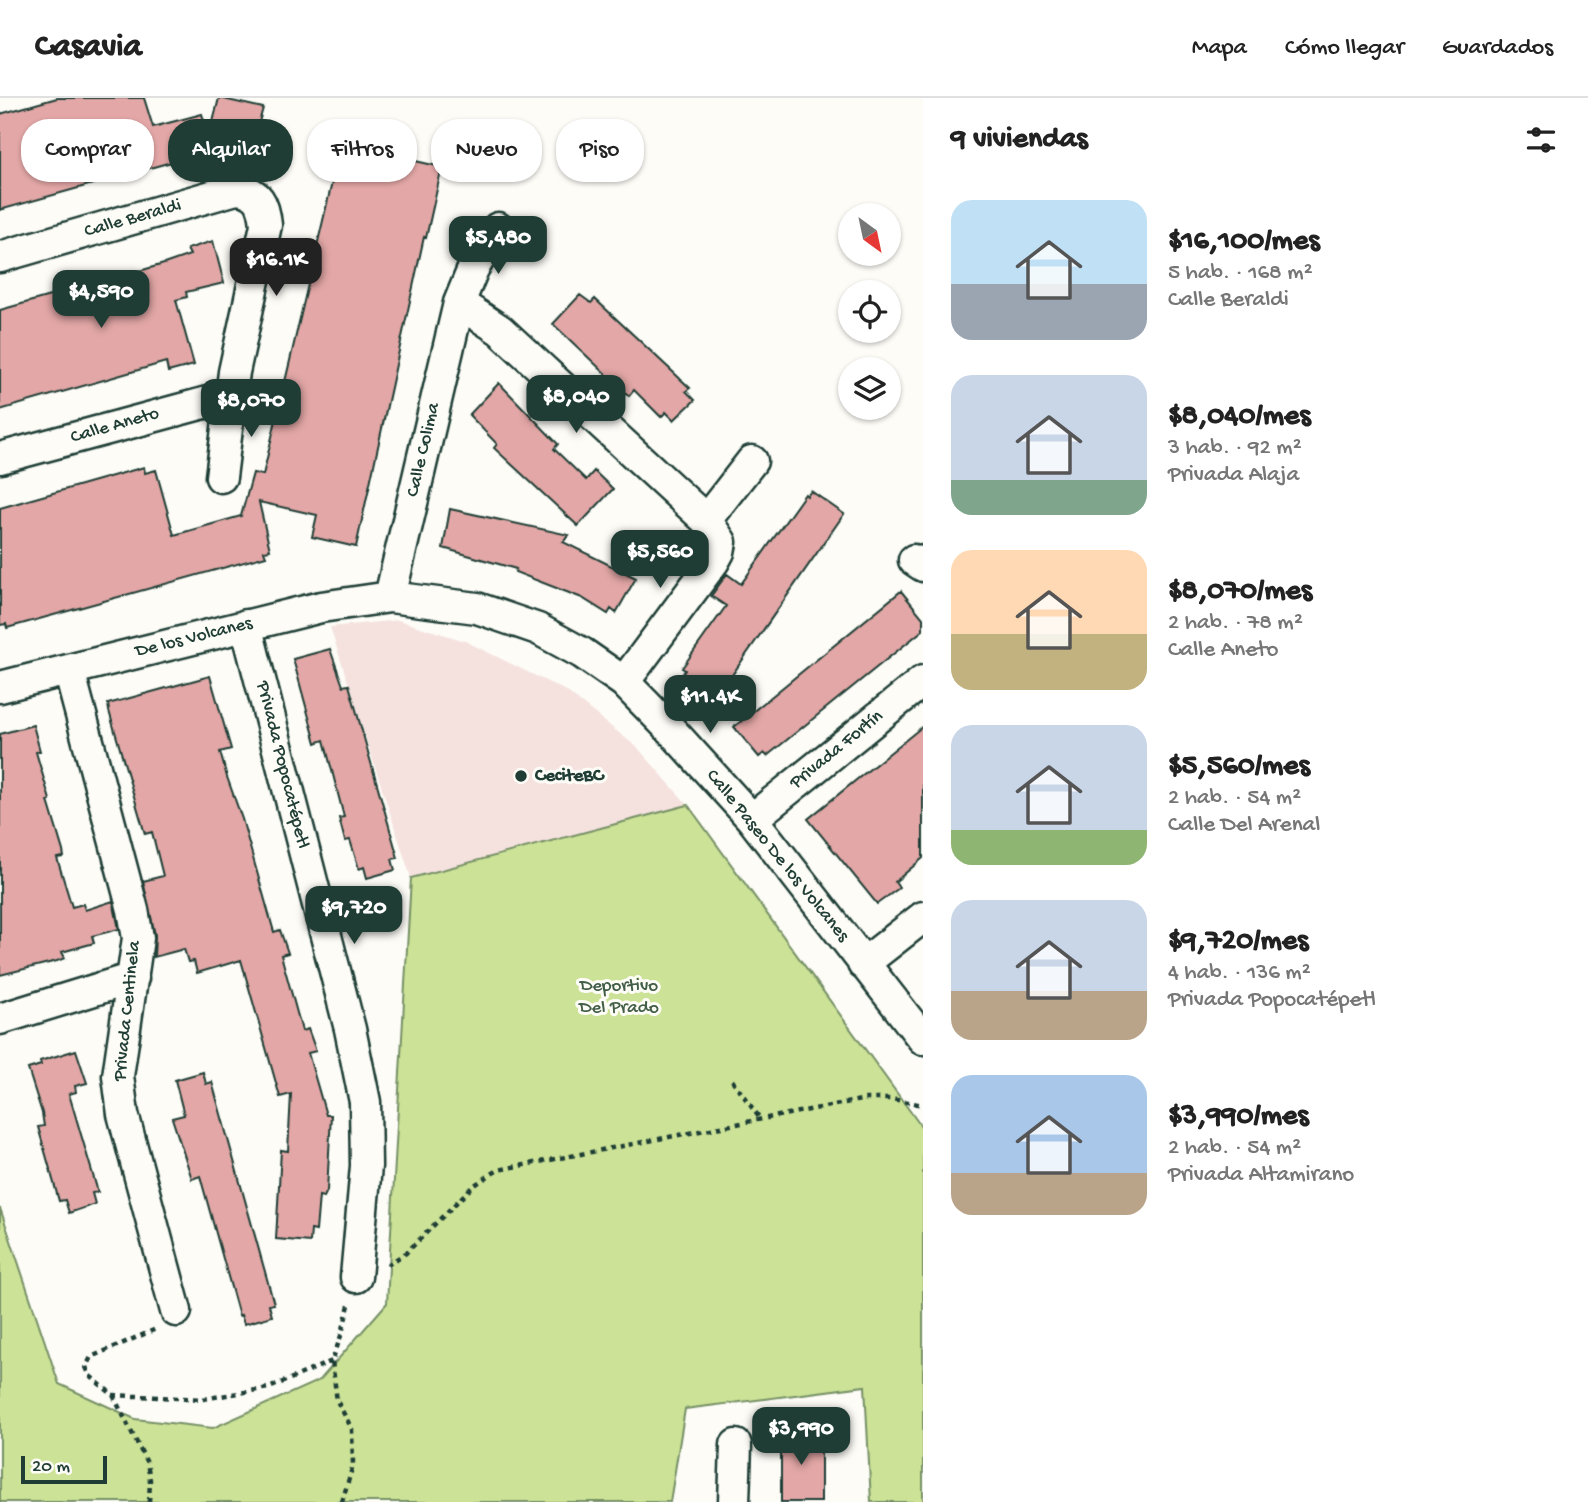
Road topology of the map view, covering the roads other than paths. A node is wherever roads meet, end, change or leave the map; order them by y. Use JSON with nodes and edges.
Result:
{"nodes":[{"id":1,"x":498,"y":228,"type":"dead end"},
{"id":2,"x":0,"y":257,"type":"edge"},
{"id":3,"x":459,"y":303,"type":"junction"},
{"id":4,"x":230,"y":396,"type":"junction"},
{"id":5,"x":0,"y":458,"type":"edge"},
{"id":6,"x":752,"y":461,"type":"dead end"},
{"id":7,"x":220,"y":477,"type":"dead end"},
{"id":8,"x":713,"y":531,"type":"junction"},
{"id":9,"x":390,"y":597,"type":"junction"},
{"id":10,"x":246,"y":625,"type":"junction"},
{"id":11,"x":69,"y":670,"type":"junction"},
{"id":12,"x":923,"y":681,"type":"edge"},
{"id":13,"x":624,"y":682,"type":"junction"},
{"id":14,"x":0,"y":687,"type":"edge"},
{"id":15,"x":752,"y":819,"type":"junction"},
{"id":16,"x":923,"y":917,"type":"edge"},
{"id":17,"x":863,"y":964,"type":"junction"},
{"id":18,"x":133,"y":978,"type":"junction"},
{"id":19,"x":0,"y":1018,"type":"edge"},
{"id":20,"x":923,"y":1039,"type":"edge"},
{"id":21,"x":356,"y":1277,"type":"road end"},
{"id":22,"x":176,"y":1311,"type":"road end"},
{"id":23,"x":736,"y":1445,"type":"dead end"},
{"id":24,"x":734,"y":1502,"type":"edge"}],
"edges":[{"from":1,"to":3,"type":"street","name":"Calle Colima"},
{"from":2,"to":4,"type":"street","name":"Calle Beraldi"},
{"from":3,"to":8,"type":"street"},
{"from":3,"to":9,"type":"street","name":"Calle Colima"},
{"from":4,"to":5,"type":"street","name":"Calle Aneto"},
{"from":4,"to":7,"type":"street"},
{"from":6,"to":8,"type":"street"},
{"from":8,"to":13,"type":"street"},
{"from":9,"to":10,"type":"street","name":"De los Volcanes"},
{"from":9,"to":13,"type":"street","name":"Calle Paseo De los Volcanes"},
{"from":10,"to":11,"type":"street","name":"De los Volcanes"},
{"from":10,"to":21,"type":"street","name":"Privada Popocatépetl"},
{"from":11,"to":14,"type":"street","name":"De los Volcanes"},
{"from":11,"to":18,"type":"street","name":"Privada Centinela"},
{"from":12,"to":15,"type":"street","name":"Privada Fortín"},
{"from":13,"to":15,"type":"street","name":"Calle Paseo De los Volcanes"},
{"from":15,"to":17,"type":"street","name":"Calle Paseo De los Volcanes"},
{"from":16,"to":17,"type":"street"},
{"from":17,"to":20,"type":"street","name":"Calle Paseo De los Volcanes"},
{"from":18,"to":19,"type":"street"},
{"from":18,"to":22,"type":"street","name":"Privada Centinela"},
{"from":23,"to":24,"type":"street"}]}
